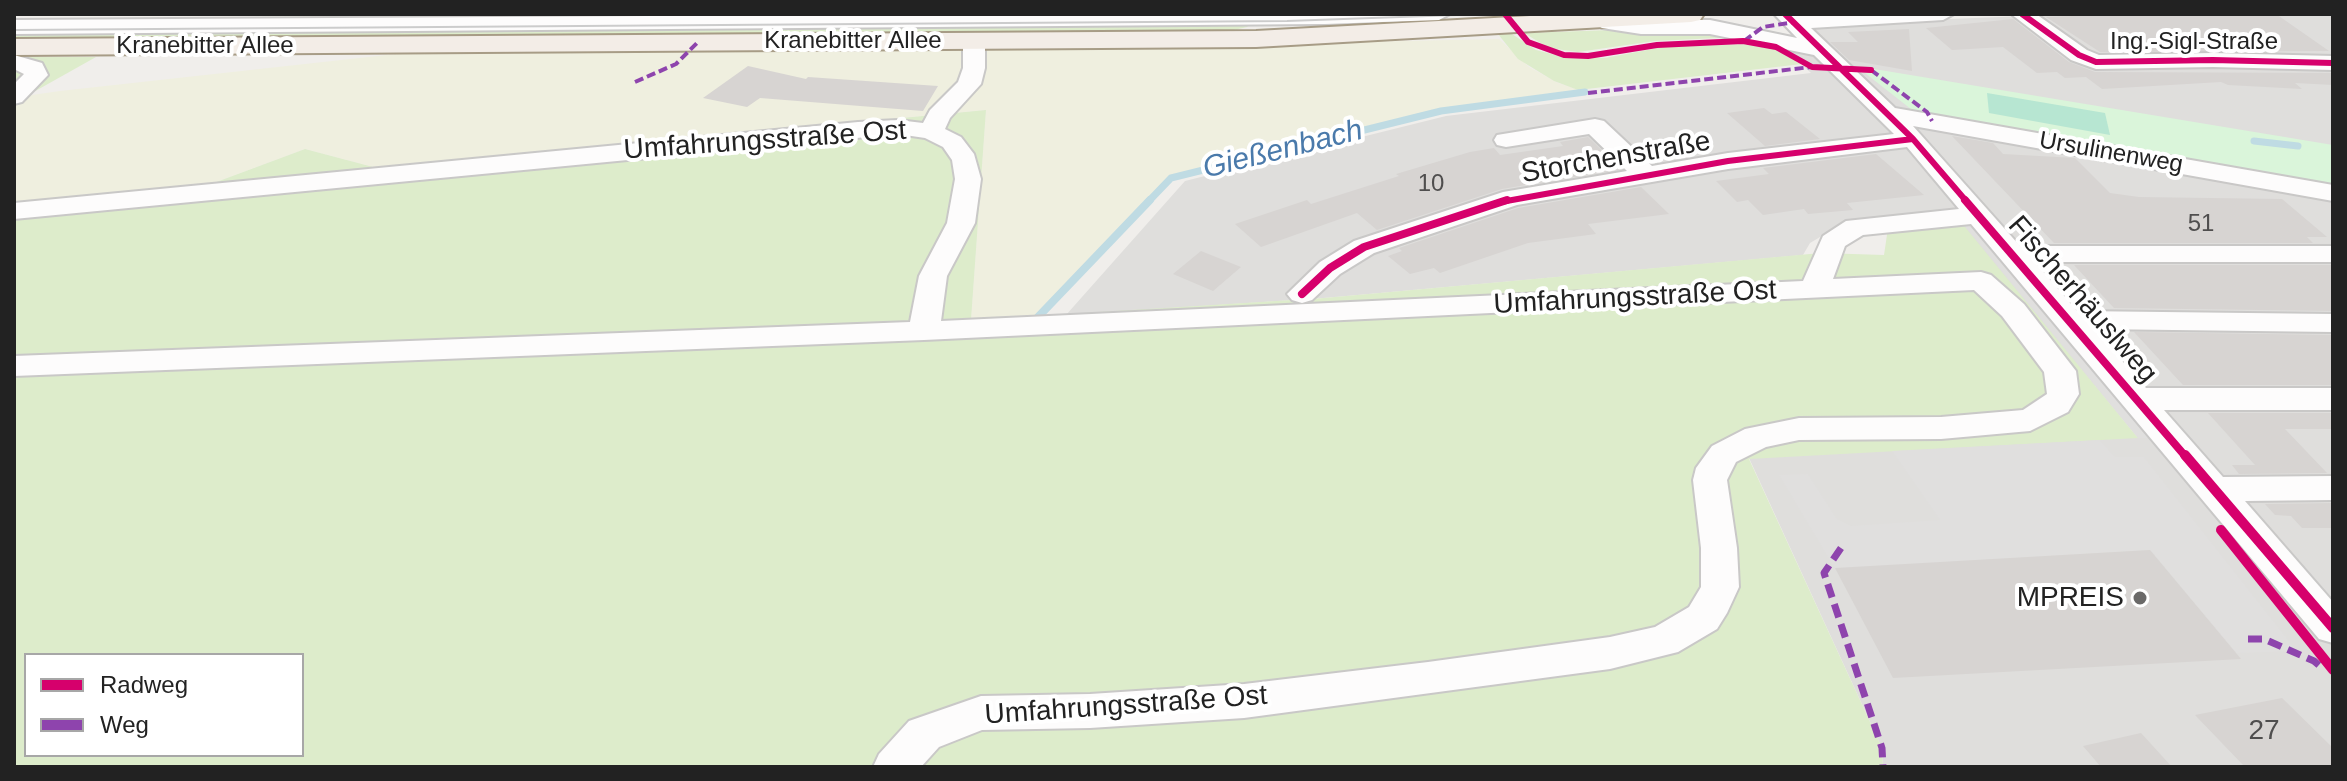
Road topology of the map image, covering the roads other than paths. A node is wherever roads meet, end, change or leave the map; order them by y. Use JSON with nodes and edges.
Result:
{"nodes":[{"id":1,"x":278,"y":14,"type":"edge"},
{"id":2,"x":1439,"y":14,"type":"edge"},
{"id":3,"x":1691,"y":14,"type":"edge"},
{"id":4,"x":1943,"y":14,"type":"edge"},
{"id":5,"x":2022,"y":14,"type":"edge"},
{"id":6,"x":14,"y":16,"type":"edge"},
{"id":7,"x":1790,"y":18,"type":"edge"},
{"id":8,"x":1602,"y":22,"type":"junction"},
{"id":9,"x":1287,"y":23,"type":"edge"},
{"id":10,"x":14,"y":27,"type":"edge"},
{"id":11,"x":974,"y":41,"type":"junction"},
{"id":12,"x":14,"y":47,"type":"edge"},
{"id":13,"x":1819,"y":49,"type":"junction"},
{"id":14,"x":14,"y":62,"type":"edge"},
{"id":15,"x":2333,"y":63,"type":"edge"},
{"id":16,"x":14,"y":97,"type":"edge"},
{"id":17,"x":1889,"y":114,"type":"junction"},
{"id":18,"x":931,"y":132,"type":"junction"},
{"id":19,"x":1913,"y":139,"type":"junction"},
{"id":20,"x":1506,"y":140,"type":"dead end"},
{"id":21,"x":1645,"y":174,"type":"junction"},
{"id":22,"x":2332,"y":193,"type":"edge"},
{"id":23,"x":14,"y":211,"type":"edge"},
{"id":24,"x":1981,"y":215,"type":"junction"},
{"id":25,"x":2014,"y":254,"type":"junction"},
{"id":26,"x":2333,"y":254,"type":"edge"},
{"id":27,"x":1814,"y":290,"type":"junction"},
{"id":28,"x":1302,"y":294,"type":"dead end"},
{"id":29,"x":2072,"y":320,"type":"junction"},
{"id":30,"x":2333,"y":323,"type":"edge"},
{"id":31,"x":924,"y":331,"type":"junction"},
{"id":32,"x":14,"y":366,"type":"edge"},
{"id":33,"x":2138,"y":399,"type":"junction"},
{"id":34,"x":2333,"y":399,"type":"edge"},
{"id":35,"x":2333,"y":488,"type":"edge"},
{"id":36,"x":2215,"y":489,"type":"junction"},
{"id":37,"x":2319,"y":594,"type":"edge"},
{"id":38,"x":2333,"y":628,"type":"edge"},
{"id":39,"x":894,"y":767,"type":"edge"}],
"edges":[{"from":1,"to":6,"type":"street","name":"Kranebitter Allee"},
{"from":2,"to":9,"type":"street"},
{"from":3,"to":8,"type":"main road","name":"Kranebitter Allee"},
{"from":4,"to":7,"type":"street"},
{"from":5,"to":15,"type":"street","name":"Ing.-Sigl-Straße"},
{"from":7,"to":13,"type":"street","name":"Fischerhäuslweg"},
{"from":8,"to":9,"type":"main road","name":"Kranebitter Allee"},
{"from":8,"to":13,"type":"street"},
{"from":9,"to":10,"type":"street"},
{"from":9,"to":11,"type":"main road","name":"Kranebitter Allee"},
{"from":11,"to":12,"type":"main road","name":"Kranebitter Allee"},
{"from":11,"to":18,"type":"street"},
{"from":13,"to":17,"type":"street","name":"Fischerhäuslweg"},
{"from":14,"to":16,"type":"street"},
{"from":17,"to":19,"type":"street","name":"Fischerhäuslweg"},
{"from":17,"to":22,"type":"street","name":"Ursulinenweg"},
{"from":18,"to":23,"type":"street","name":"Umfahrungsstraße Ost"},
{"from":18,"to":31,"type":"street","name":"Umfahrungsstraße Ost"},
{"from":19,"to":21,"type":"street","name":"Storchenstraße"},
{"from":19,"to":24,"type":"street","name":"Fischerhäuslweg"},
{"from":20,"to":21,"type":"street"},
{"from":21,"to":28,"type":"street","name":"Storchenstraße"},
{"from":24,"to":25,"type":"street","name":"Fischerhäuslweg"},
{"from":24,"to":27,"type":"street","name":"Fischerhäuslweg"},
{"from":25,"to":26,"type":"street"},
{"from":25,"to":29,"type":"street","name":"Fischerhäuslweg"},
{"from":27,"to":31,"type":"street","name":"Umfahrungsstraße Ost"},
{"from":27,"to":39,"type":"street","name":"Umfahrungsstraße Ost"},
{"from":29,"to":30,"type":"street"},
{"from":29,"to":33,"type":"street","name":"Fischerhäuslweg"},
{"from":31,"to":32,"type":"street"},
{"from":33,"to":34,"type":"street"},
{"from":33,"to":36,"type":"street","name":"Fischerhäuslweg"},
{"from":35,"to":36,"type":"street"},
{"from":36,"to":37,"type":"street","name":"Fischerhäuslweg"},
{"from":37,"to":38,"type":"street","name":"Fischerhäuslweg"}]}
